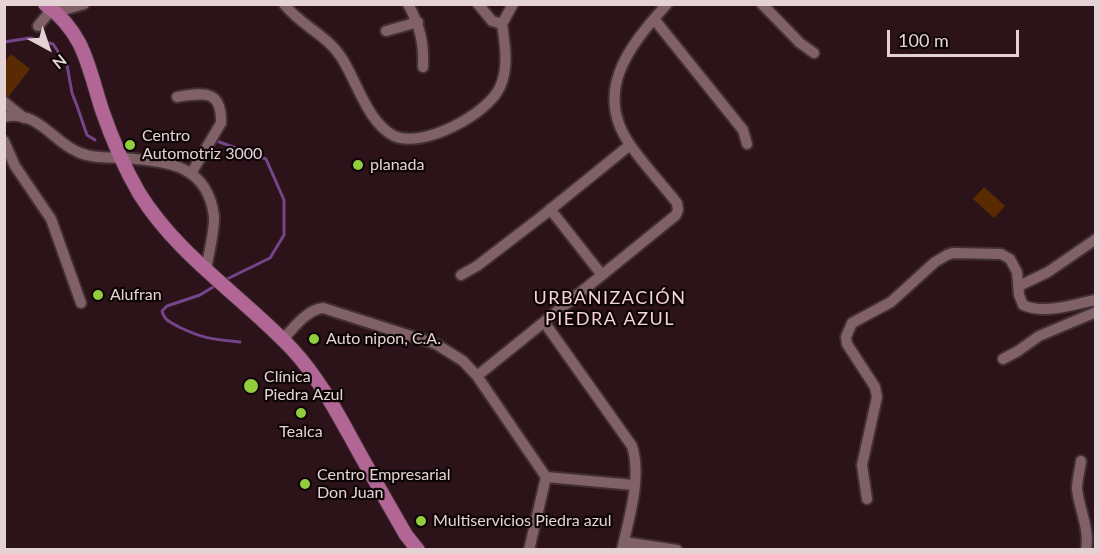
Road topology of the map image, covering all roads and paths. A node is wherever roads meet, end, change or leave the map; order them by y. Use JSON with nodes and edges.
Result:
{"nodes":[{"id":1,"x":84,"y":4,"type":"edge"},
{"id":2,"x":284,"y":4,"type":"edge"},
{"id":3,"x":408,"y":4,"type":"edge"},
{"id":4,"x":478,"y":4,"type":"edge"},
{"id":5,"x":513,"y":4,"type":"edge"},
{"id":6,"x":667,"y":4,"type":"edge"},
{"id":7,"x":762,"y":4,"type":"edge"},
{"id":8,"x":49,"y":7,"type":"edge"},
{"id":9,"x":654,"y":18,"type":"junction"},
{"id":10,"x":418,"y":22,"type":"junction"},
{"id":11,"x":502,"y":24,"type":"junction"},
{"id":12,"x":38,"y":26,"type":"dead end"},
{"id":13,"x":386,"y":31,"type":"dead end"},
{"id":14,"x":814,"y":53,"type":"dead end"},
{"id":15,"x":423,"y":67,"type":"dead end"},
{"id":16,"x":177,"y":97,"type":"dead end"},
{"id":17,"x":4,"y":102,"type":"edge"},
{"id":18,"x":4,"y":117,"type":"edge"},
{"id":19,"x":25,"y":118,"type":"junction"},
{"id":20,"x":4,"y":141,"type":"edge"},
{"id":21,"x":747,"y":144,"type":"dead end"},
{"id":22,"x":630,"y":145,"type":"junction"},
{"id":23,"x":120,"y":158,"type":"junction"},
{"id":24,"x":192,"y":172,"type":"junction"},
{"id":25,"x":550,"y":209,"type":"junction"},
{"id":26,"x":1095,"y":239,"type":"edge"},
{"id":27,"x":206,"y":271,"type":"junction"},
{"id":28,"x":462,"y":275,"type":"dead end"},
{"id":29,"x":602,"y":275,"type":"junction"},
{"id":30,"x":1019,"y":285,"type":"junction"},
{"id":31,"x":1095,"y":300,"type":"edge"},
{"id":32,"x":81,"y":303,"type":"dead end"},
{"id":33,"x":1095,"y":312,"type":"edge"},
{"id":34,"x":544,"y":322,"type":"junction"},
{"id":35,"x":282,"y":340,"type":"junction"},
{"id":36,"x":1003,"y":359,"type":"dead end"},
{"id":37,"x":477,"y":376,"type":"junction"},
{"id":38,"x":1081,"y":461,"type":"dead end"},
{"id":39,"x":546,"y":477,"type":"junction"},
{"id":40,"x":634,"y":485,"type":"junction"},
{"id":41,"x":867,"y":499,"type":"dead end"},
{"id":42,"x":406,"y":535,"type":"junction"},
{"id":43,"x":623,"y":546,"type":"edge"},
{"id":44,"x":409,"y":549,"type":"edge"},
{"id":45,"x":417,"y":549,"type":"edge"},
{"id":46,"x":529,"y":549,"type":"edge"},
{"id":47,"x":677,"y":549,"type":"edge"},
{"id":48,"x":1086,"y":549,"type":"edge"}],
"edges":[{"from":1,"to":8,"type":"street"},
{"from":2,"to":11,"type":"street"},
{"from":3,"to":10,"type":"street"},
{"from":4,"to":11,"type":"street"},
{"from":5,"to":11,"type":"street"},
{"from":6,"to":9,"type":"street"},
{"from":7,"to":14,"type":"street"},
{"from":8,"to":12,"type":"street"},
{"from":8,"to":23,"type":"main road"},
{"from":9,"to":21,"type":"street"},
{"from":9,"to":22,"type":"street"},
{"from":10,"to":13,"type":"street"},
{"from":10,"to":15,"type":"street"},
{"from":16,"to":24,"type":"street"},
{"from":17,"to":19,"type":"street"},
{"from":18,"to":19,"type":"street"},
{"from":19,"to":23,"type":"street"},
{"from":20,"to":32,"type":"street"},
{"from":22,"to":25,"type":"street"},
{"from":22,"to":29,"type":"street"},
{"from":23,"to":24,"type":"street"},
{"from":23,"to":27,"type":"main road"},
{"from":24,"to":27,"type":"street"},
{"from":25,"to":28,"type":"street"},
{"from":25,"to":29,"type":"street"},
{"from":26,"to":30,"type":"street"},
{"from":27,"to":35,"type":"main road"},
{"from":29,"to":34,"type":"street"},
{"from":30,"to":31,"type":"street"},
{"from":30,"to":41,"type":"street"},
{"from":33,"to":36,"type":"street"},
{"from":34,"to":37,"type":"street"},
{"from":34,"to":40,"type":"street"},
{"from":35,"to":37,"type":"street"},
{"from":35,"to":42,"type":"main road"},
{"from":37,"to":39,"type":"street"},
{"from":38,"to":48,"type":"street"},
{"from":39,"to":40,"type":"street"},
{"from":39,"to":46,"type":"street"},
{"from":40,"to":43,"type":"street"},
{"from":42,"to":44,"type":"main road"},
{"from":42,"to":45,"type":"main road"},
{"from":43,"to":47,"type":"street"}]}
